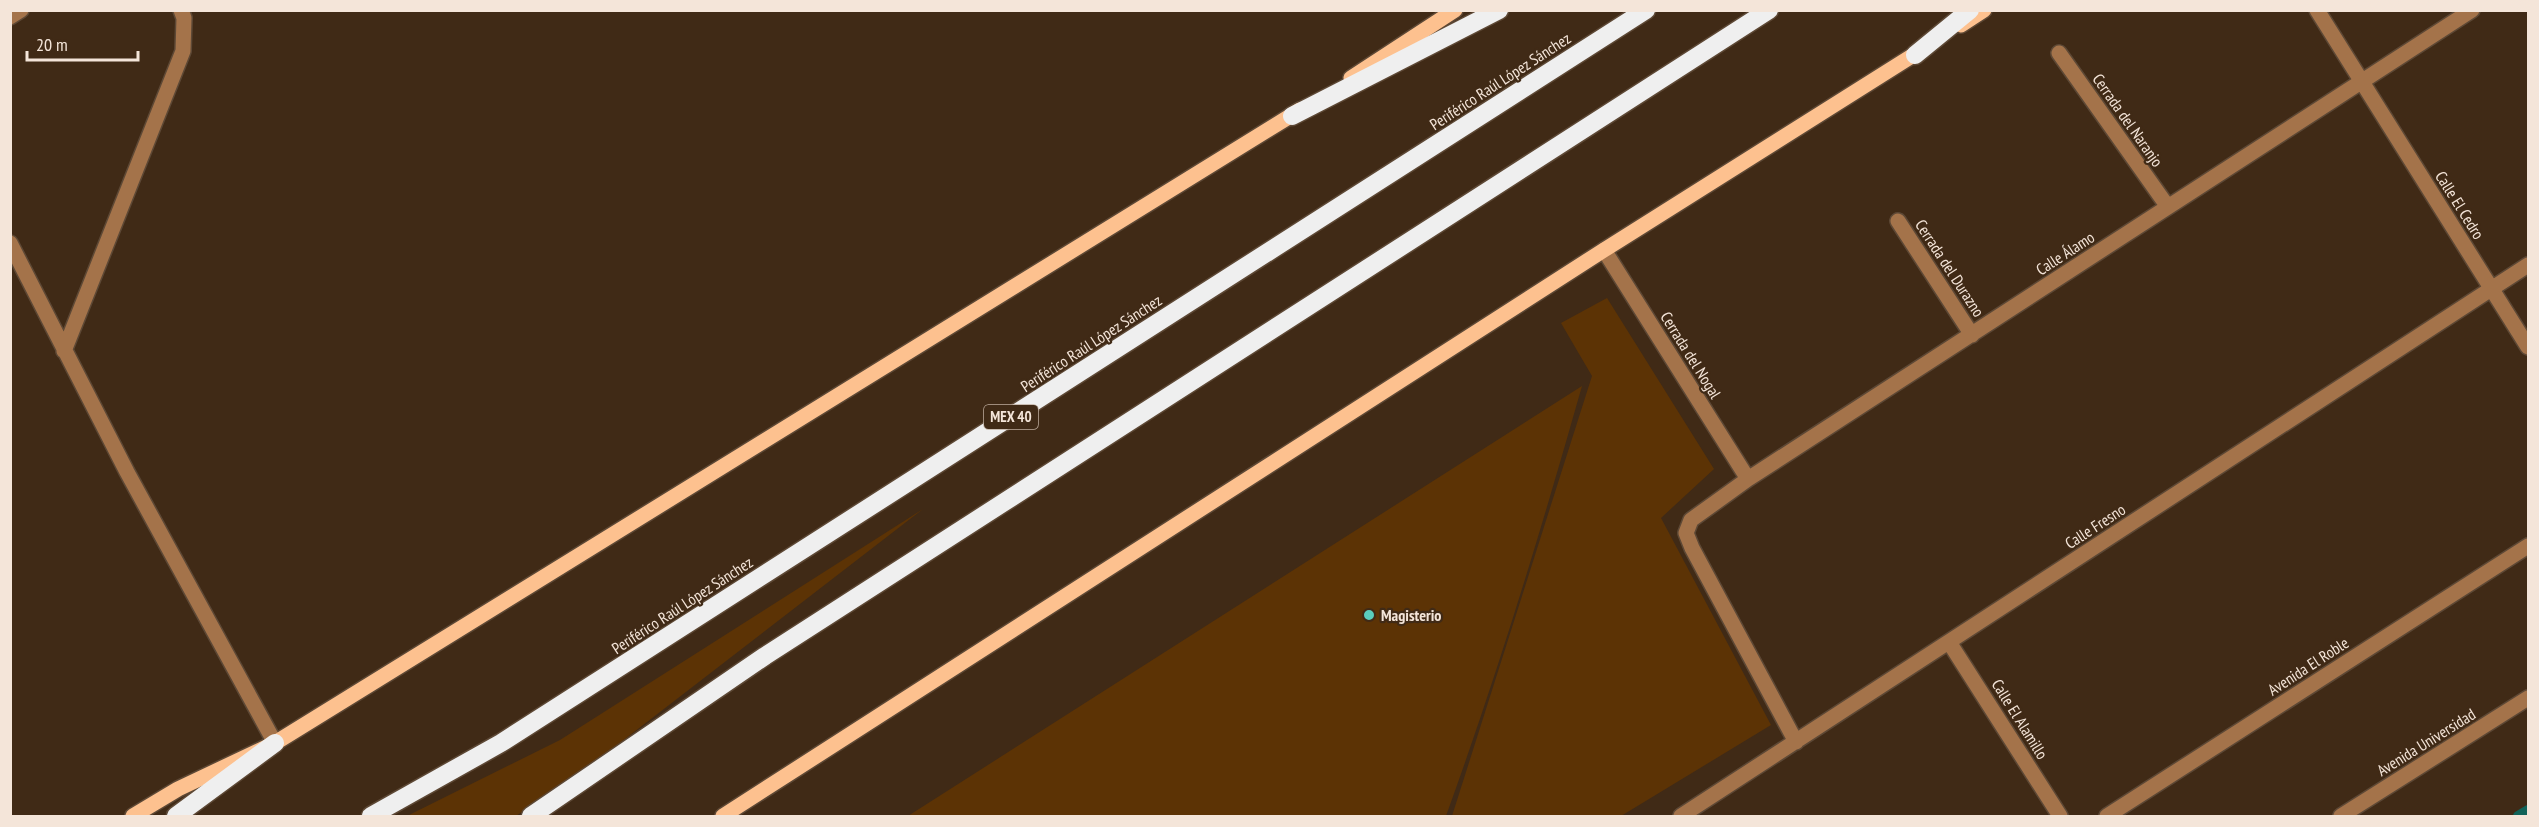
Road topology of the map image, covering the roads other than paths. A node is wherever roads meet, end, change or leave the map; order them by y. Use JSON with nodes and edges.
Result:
{"nodes":[{"id":1,"x":21,"y":10,"type":"edge"},
{"id":2,"x":182,"y":10,"type":"edge"},
{"id":3,"x":1455,"y":10,"type":"edge"},
{"id":4,"x":1499,"y":10,"type":"edge"},
{"id":5,"x":1646,"y":10,"type":"edge"},
{"id":6,"x":1769,"y":10,"type":"edge"},
{"id":7,"x":1970,"y":10,"type":"edge"},
{"id":8,"x":1984,"y":10,"type":"edge"},
{"id":9,"x":2317,"y":10,"type":"edge"},
{"id":10,"x":2472,"y":10,"type":"edge"},
{"id":11,"x":10,"y":17,"type":"edge"},
{"id":12,"x":2059,"y":53,"type":"dead end"},
{"id":13,"x":1915,"y":55,"type":"junction"},
{"id":14,"x":2362,"y":82,"type":"junction"},
{"id":15,"x":1292,"y":116,"type":"junction"},
{"id":16,"x":2168,"y":207,"type":"junction"},
{"id":17,"x":1898,"y":221,"type":"dead end"},
{"id":18,"x":10,"y":243,"type":"edge"},
{"id":19,"x":1604,"y":250,"type":"junction"},
{"id":20,"x":2529,"y":265,"type":"edge"},
{"id":21,"x":2492,"y":289,"type":"junction"},
{"id":22,"x":1972,"y":335,"type":"junction"},
{"id":23,"x":2529,"y":347,"type":"edge"},
{"id":24,"x":64,"y":351,"type":"junction"},
{"id":25,"x":1748,"y":479,"type":"junction"},
{"id":26,"x":2529,"y":546,"type":"edge"},
{"id":27,"x":1949,"y":642,"type":"junction"},
{"id":28,"x":2529,"y":698,"type":"edge"},
{"id":29,"x":1796,"y":742,"type":"junction"},
{"id":30,"x":275,"y":743,"type":"junction"},
{"id":31,"x":133,"y":816,"type":"edge"},
{"id":32,"x":176,"y":816,"type":"edge"},
{"id":33,"x":371,"y":816,"type":"edge"},
{"id":34,"x":531,"y":816,"type":"edge"},
{"id":35,"x":723,"y":816,"type":"edge"},
{"id":36,"x":1681,"y":816,"type":"edge"},
{"id":37,"x":2060,"y":816,"type":"edge"},
{"id":38,"x":2107,"y":816,"type":"edge"},
{"id":39,"x":2342,"y":816,"type":"edge"}],
"edges":[{"from":1,"to":11,"type":"street"},
{"from":2,"to":24,"type":"street"},
{"from":3,"to":15,"type":"main road"},
{"from":4,"to":15,"type":"highway"},
{"from":5,"to":33,"type":"highway","name":"Periférico Raúl López Sánchez","number":"MEX 40"},
{"from":6,"to":34,"type":"highway"},
{"from":7,"to":13,"type":"highway"},
{"from":8,"to":13,"type":"main road"},
{"from":9,"to":14,"type":"street","name":"Calle El Cedro"},
{"from":10,"to":14,"type":"street","name":"Calle Álamo"},
{"from":12,"to":16,"type":"street","name":"Cerrada del Naranjo"},
{"from":13,"to":19,"type":"main road"},
{"from":14,"to":16,"type":"street","name":"Calle Álamo"},
{"from":14,"to":21,"type":"street","name":"Calle El Cedro"},
{"from":15,"to":30,"type":"main road"},
{"from":16,"to":22,"type":"street","name":"Calle Álamo"},
{"from":17,"to":22,"type":"street","name":"Cerrada del Durazno"},
{"from":18,"to":24,"type":"street"},
{"from":19,"to":25,"type":"street","name":"Cerrada del Nogal"},
{"from":19,"to":35,"type":"main road"},
{"from":20,"to":21,"type":"street","name":"Calle Fresno"},
{"from":21,"to":23,"type":"street","name":"Calle El Cedro"},
{"from":21,"to":27,"type":"street","name":"Calle Fresno"},
{"from":22,"to":25,"type":"street","name":"Calle Álamo"},
{"from":24,"to":30,"type":"street"},
{"from":25,"to":29,"type":"street","name":"Calle Álamo"},
{"from":26,"to":38,"type":"street","name":"Avenida El Roble"},
{"from":27,"to":29,"type":"street","name":"Calle Fresno"},
{"from":27,"to":37,"type":"street","name":"Calle El Alamillo"},
{"from":28,"to":39,"type":"street","name":"Avenida Universidad"},
{"from":29,"to":36,"type":"street","name":"Calle Fresno"},
{"from":30,"to":31,"type":"main road"},
{"from":30,"to":32,"type":"highway"}]}
